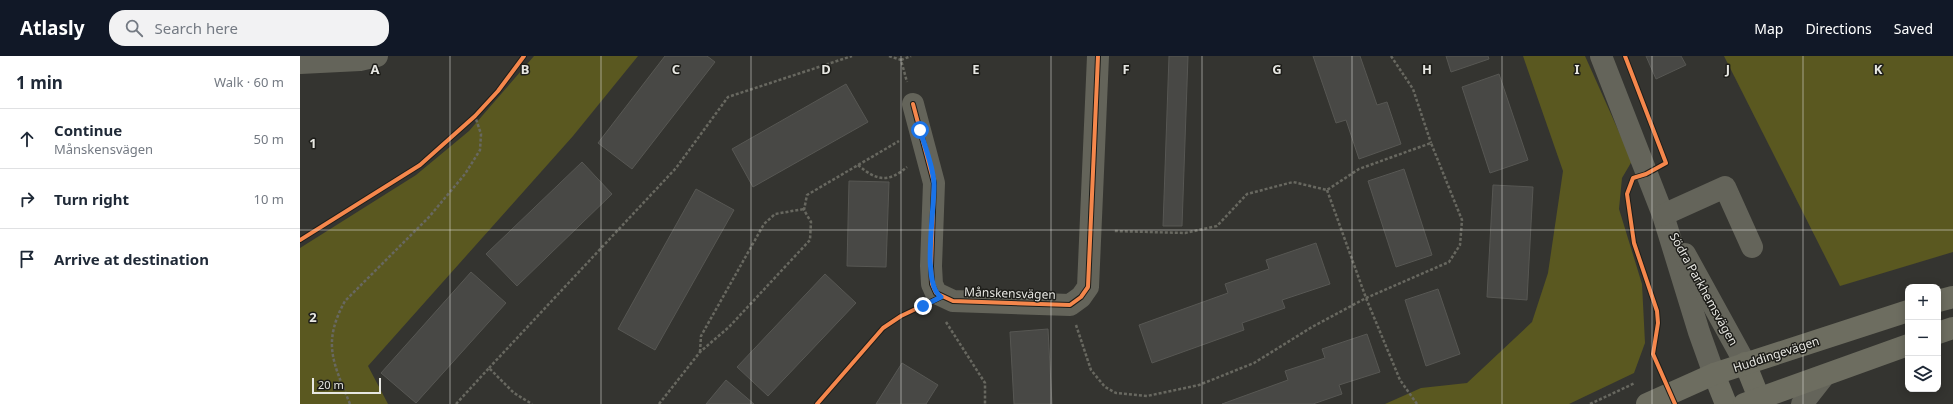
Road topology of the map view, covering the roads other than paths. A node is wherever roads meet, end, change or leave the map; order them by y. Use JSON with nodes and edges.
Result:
{"nodes":[{"id":1,"x":377,"y":56,"type":"edge"},
{"id":2,"x":1098,"y":56,"type":"edge"},
{"id":3,"x":1600,"y":56,"type":"edge"},
{"id":4,"x":300,"y":63,"type":"edge"},
{"id":5,"x":913,"y":104,"type":"road end"},
{"id":6,"x":1663,"y":215,"type":"junction"},
{"id":7,"x":1752,"y":247,"type":"dead end"},
{"id":8,"x":1953,"y":297,"type":"edge"},
{"id":9,"x":1941,"y":301,"type":"edge"},
{"id":10,"x":1905,"y":312,"type":"edge"},
{"id":11,"x":1953,"y":328,"type":"edge"},
{"id":12,"x":1941,"y":332,"type":"edge"},
{"id":13,"x":1905,"y":346,"type":"edge"},
{"id":14,"x":1745,"y":363,"type":"junction"},
{"id":15,"x":1714,"y":374,"type":"junction"},
{"id":16,"x":1824,"y":376,"type":"junction"},
{"id":17,"x":1755,"y":402,"type":"edge"},
{"id":18,"x":1647,"y":404,"type":"edge"},
{"id":19,"x":1726,"y":404,"type":"edge"},
{"id":20,"x":1802,"y":404,"type":"edge"}],
"edges":[{"from":1,"to":4,"type":"street"},
{"from":2,"to":5,"type":"street","name":"Månskensvägen"},
{"from":3,"to":6,"type":"street","name":"Södra Parkhemsvägen"},
{"from":6,"to":7,"type":"street"},
{"from":6,"to":14,"type":"street","name":"Södra Parkhemsvägen"},
{"from":6,"to":15,"type":"street","name":"Södra Parkhemsvägen"},
{"from":8,"to":9,"type":"main road"},
{"from":10,"to":14,"type":"main road","name":"Huddingevägen"},
{"from":11,"to":12,"type":"main road"},
{"from":13,"to":16,"type":"main road"},
{"from":14,"to":15,"type":"main road","name":"Huddingevägen"},
{"from":14,"to":17,"type":"main road"},
{"from":15,"to":18,"type":"main road","name":"Huddingevägen"},
{"from":15,"to":19,"type":"main road"},
{"from":16,"to":17,"type":"main road"},
{"from":16,"to":20,"type":"street"}]}
